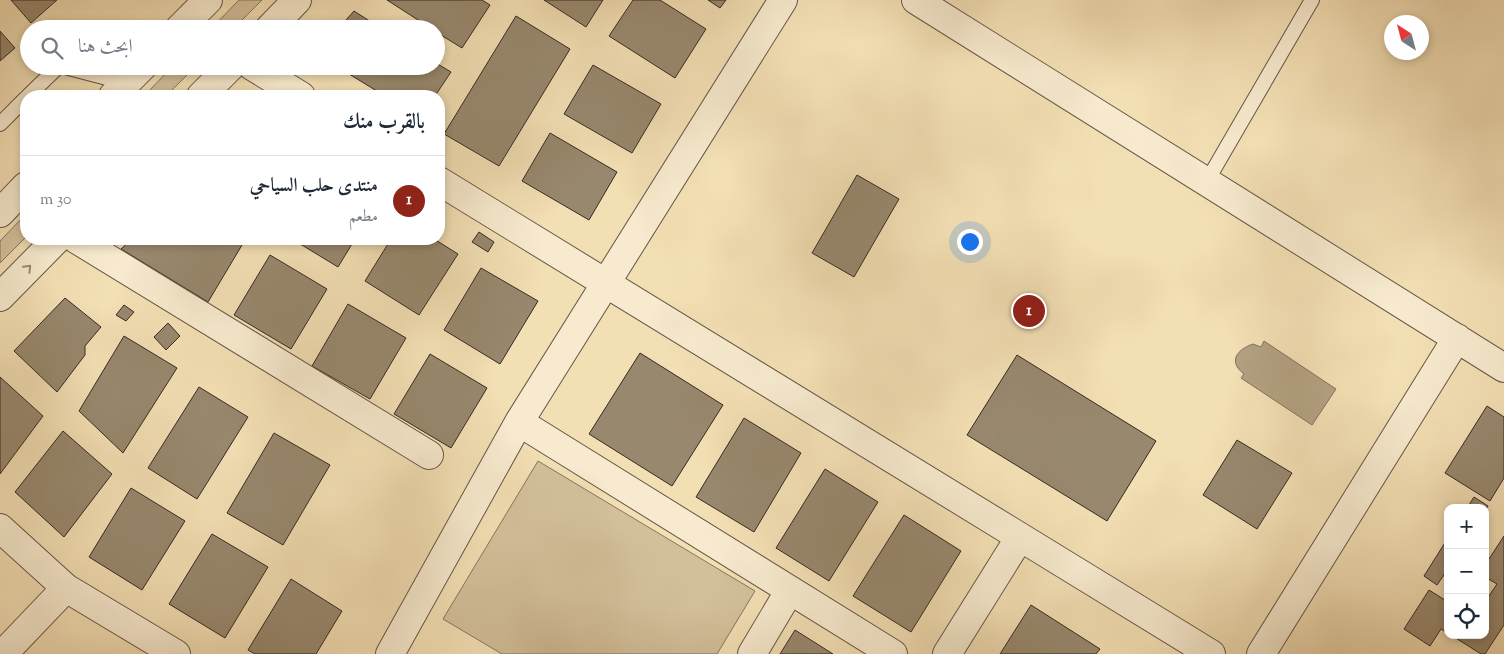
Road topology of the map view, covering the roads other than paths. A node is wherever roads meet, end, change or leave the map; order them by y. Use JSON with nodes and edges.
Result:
{"nodes":[{"id":1,"x":297,"y":0,"type":"edge"},
{"id":2,"x":783,"y":0,"type":"edge"},
{"id":3,"x":916,"y":0,"type":"edge"},
{"id":4,"x":1312,"y":0,"type":"edge"},
{"id":5,"x":199,"y":3,"type":"edge"},
{"id":6,"x":186,"y":20,"type":"edge"},
{"id":7,"x":277,"y":20,"type":"edge"},
{"id":8,"x":50,"y":75,"type":"edge"},
{"id":9,"x":98,"y":75,"type":"edge"},
{"id":10,"x":222,"y":75,"type":"edge"},
{"id":11,"x":267,"y":75,"type":"edge"},
{"id":12,"x":127,"y":82,"type":"edge"},
{"id":13,"x":34,"y":90,"type":"edge"},
{"id":14,"x":207,"y":90,"type":"edge"},
{"id":15,"x":291,"y":90,"type":"edge"},
{"id":16,"x":20,"y":104,"type":"edge"},
{"id":17,"x":0,"y":124,"type":"edge"},
{"id":18,"x":1207,"y":182,"type":"junction"},
{"id":19,"x":445,"y":185,"type":"edge"},
{"id":20,"x":20,"y":192,"type":"edge"},
{"id":21,"x":0,"y":212,"type":"edge"},
{"id":22,"x":50,"y":245,"type":"edge"},
{"id":23,"x":86,"y":245,"type":"edge"},
{"id":24,"x":606,"y":283,"type":"junction"},
{"id":25,"x":0,"y":297,"type":"edge"},
{"id":26,"x":1457,"y":338,"type":"junction"},
{"id":27,"x":1504,"y":368,"type":"edge"},
{"id":28,"x":519,"y":422,"type":"junction"},
{"id":29,"x":430,"y":455,"type":"dead end"},
{"id":30,"x":0,"y":528,"type":"edge"},
{"id":31,"x":1020,"y":537,"type":"junction"},
{"id":32,"x":66,"y":588,"type":"junction"},
{"id":33,"x":790,"y":590,"type":"junction"},
{"id":34,"x":3,"y":654,"type":"edge"},
{"id":35,"x":176,"y":654,"type":"edge"},
{"id":36,"x":390,"y":654,"type":"edge"},
{"id":37,"x":752,"y":654,"type":"edge"},
{"id":38,"x":893,"y":654,"type":"edge"},
{"id":39,"x":947,"y":654,"type":"edge"},
{"id":40,"x":1211,"y":654,"type":"edge"},
{"id":41,"x":1261,"y":654,"type":"edge"}],
"edges":[{"from":1,"to":7,"type":"street"},
{"from":2,"to":24,"type":"street"},
{"from":3,"to":18,"type":"street"},
{"from":4,"to":18,"type":"lane"},
{"from":5,"to":6,"type":"street"},
{"from":8,"to":13,"type":"lane"},
{"from":9,"to":12,"type":"lane"},
{"from":10,"to":14,"type":"street"},
{"from":11,"to":15,"type":"street"},
{"from":16,"to":17,"type":"lane"},
{"from":18,"to":26,"type":"street"},
{"from":19,"to":24,"type":"street"},
{"from":20,"to":21,"type":"street"},
{"from":25,"to":22,"type":"street","one_way":true},
{"from":23,"to":29,"type":"street"},
{"from":24,"to":28,"type":"street"},
{"from":24,"to":31,"type":"street"},
{"from":26,"to":27,"type":"street"},
{"from":26,"to":41,"type":"street"},
{"from":28,"to":33,"type":"street"},
{"from":28,"to":36,"type":"street"},
{"from":30,"to":32,"type":"street"},
{"from":31,"to":39,"type":"street"},
{"from":31,"to":40,"type":"street"},
{"from":32,"to":34,"type":"street"},
{"from":32,"to":35,"type":"street"},
{"from":33,"to":37,"type":"street"},
{"from":33,"to":38,"type":"street"}]}
